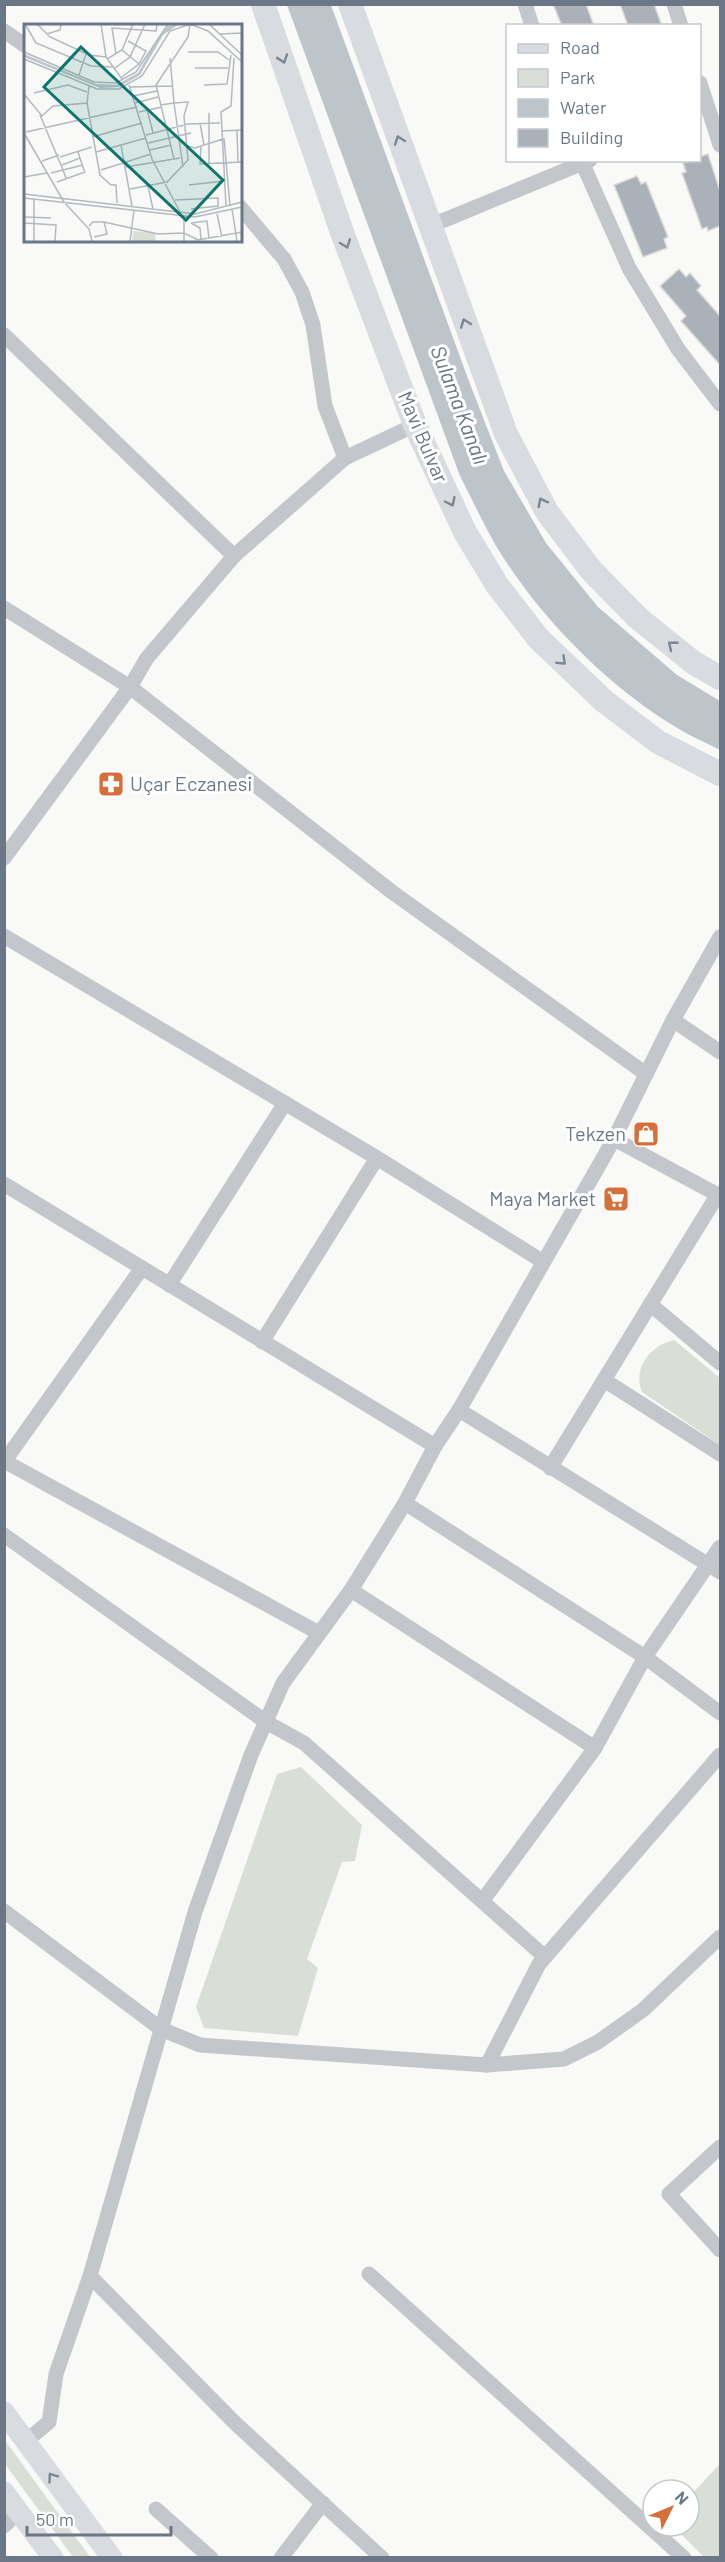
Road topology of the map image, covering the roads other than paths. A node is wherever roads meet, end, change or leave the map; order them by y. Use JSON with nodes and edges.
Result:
{"nodes":[{"id":1,"x":263,"y":4,"type":"edge"},
{"id":2,"x":350,"y":4,"type":"edge"},
{"id":3,"x":525,"y":4,"type":"edge"},
{"id":4,"x":674,"y":4,"type":"edge"},
{"id":5,"x":531,"y":24,"type":"edge"},
{"id":6,"x":680,"y":24,"type":"edge"},
{"id":7,"x":4,"y":31,"type":"edge"},
{"id":8,"x":24,"y":45,"type":"edge"},
{"id":9,"x":703,"y":109,"type":"edge"},
{"id":10,"x":720,"y":145,"type":"edge"},
{"id":11,"x":584,"y":162,"type":"edge"},
{"id":12,"x":242,"y":209,"type":"edge"},
{"id":13,"x":430,"y":226,"type":"junction"},
{"id":14,"x":4,"y":335,"type":"edge"},
{"id":15,"x":720,"y":404,"type":"edge"},
{"id":16,"x":415,"y":425,"type":"junction"},
{"id":17,"x":345,"y":458,"type":"junction"},
{"id":18,"x":234,"y":556,"type":"junction"},
{"id":19,"x":4,"y":608,"type":"edge"},
{"id":20,"x":720,"y":678,"type":"edge"},
{"id":21,"x":130,"y":687,"type":"junction"},
{"id":22,"x":720,"y":774,"type":"edge"},
{"id":23,"x":4,"y":858,"type":"edge"},
{"id":24,"x":4,"y":936,"type":"edge"},
{"id":25,"x":720,"y":938,"type":"edge"},
{"id":26,"x":673,"y":1020,"type":"junction"},
{"id":27,"x":720,"y":1052,"type":"edge"},
{"id":28,"x":646,"y":1074,"type":"junction"},
{"id":29,"x":285,"y":1103,"type":"junction"},
{"id":30,"x":614,"y":1139,"type":"junction"},
{"id":31,"x":376,"y":1158,"type":"junction"},
{"id":32,"x":4,"y":1184,"type":"edge"},
{"id":33,"x":719,"y":1195,"type":"edge"},
{"id":34,"x":542,"y":1261,"type":"junction"},
{"id":35,"x":142,"y":1268,"type":"junction"},
{"id":36,"x":169,"y":1284,"type":"junction"},
{"id":37,"x":650,"y":1304,"type":"junction"},
{"id":38,"x":262,"y":1342,"type":"junction"},
{"id":39,"x":720,"y":1363,"type":"edge"},
{"id":40,"x":604,"y":1380,"type":"junction"},
{"id":41,"x":459,"y":1410,"type":"junction"},
{"id":42,"x":435,"y":1446,"type":"junction"},
{"id":43,"x":720,"y":1454,"type":"edge"},
{"id":44,"x":5,"y":1462,"type":"edge"},
{"id":45,"x":550,"y":1468,"type":"junction"},
{"id":46,"x":405,"y":1503,"type":"junction"},
{"id":47,"x":4,"y":1535,"type":"edge"},
{"id":48,"x":720,"y":1547,"type":"edge"},
{"id":49,"x":715,"y":1569,"type":"edge"},
{"id":50,"x":351,"y":1590,"type":"junction"},
{"id":51,"x":319,"y":1634,"type":"junction"},
{"id":52,"x":645,"y":1657,"type":"junction"},
{"id":53,"x":720,"y":1713,"type":"edge"},
{"id":54,"x":266,"y":1722,"type":"junction"},
{"id":55,"x":595,"y":1749,"type":"junction"},
{"id":56,"x":720,"y":1755,"type":"edge"},
{"id":57,"x":483,"y":1900,"type":"junction"},
{"id":58,"x":4,"y":1911,"type":"edge"},
{"id":59,"x":720,"y":1936,"type":"edge"},
{"id":60,"x":545,"y":1957,"type":"junction"},
{"id":61,"x":161,"y":2029,"type":"junction"},
{"id":62,"x":487,"y":2065,"type":"junction"},
{"id":63,"x":720,"y":2147,"type":"edge"},
{"id":64,"x":720,"y":2250,"type":"edge"},
{"id":65,"x":369,"y":2274,"type":"dead end"},
{"id":66,"x":90,"y":2276,"type":"junction"},
{"id":67,"x":4,"y":2412,"type":"edge"},
{"id":68,"x":26,"y":2441,"type":"junction"},
{"id":69,"x":4,"y":2492,"type":"edge"},
{"id":70,"x":323,"y":2503,"type":"junction"},
{"id":71,"x":156,"y":2509,"type":"dead end"},
{"id":72,"x":12,"y":2519,"type":"edge"},
{"id":73,"x":53,"y":2558,"type":"edge"},
{"id":74,"x":112,"y":2558,"type":"edge"},
{"id":75,"x":211,"y":2558,"type":"edge"},
{"id":76,"x":281,"y":2558,"type":"edge"},
{"id":77,"x":382,"y":2558,"type":"edge"},
{"id":78,"x":684,"y":2558,"type":"edge"}],
"edges":[{"from":1,"to":16,"type":"main road","name":"Mavi Bulvar","one_way":true},
{"from":13,"to":2,"type":"main road","one_way":true},
{"from":3,"to":5,"type":"street"},
{"from":4,"to":6,"type":"street"},
{"from":7,"to":8,"type":"street"},
{"from":9,"to":10,"type":"street"},
{"from":11,"to":13,"type":"street"},
{"from":11,"to":15,"type":"street"},
{"from":12,"to":17,"type":"street"},
{"from":20,"to":13,"type":"main road","one_way":true},
{"from":14,"to":18,"type":"street"},
{"from":16,"to":17,"type":"street"},
{"from":16,"to":22,"type":"main road","name":"Mavi Bulvar","one_way":true},
{"from":17,"to":18,"type":"street"},
{"from":18,"to":21,"type":"street"},
{"from":19,"to":21,"type":"street"},
{"from":21,"to":23,"type":"street"},
{"from":21,"to":28,"type":"street"},
{"from":24,"to":29,"type":"street"},
{"from":25,"to":26,"type":"street"},
{"from":26,"to":27,"type":"street"},
{"from":26,"to":28,"type":"street"},
{"from":28,"to":30,"type":"street"},
{"from":29,"to":31,"type":"street"},
{"from":29,"to":36,"type":"street"},
{"from":30,"to":33,"type":"street"},
{"from":30,"to":34,"type":"street"},
{"from":31,"to":34,"type":"street"},
{"from":31,"to":38,"type":"street"},
{"from":32,"to":35,"type":"street"},
{"from":33,"to":37,"type":"street"},
{"from":34,"to":41,"type":"street"},
{"from":35,"to":36,"type":"street"},
{"from":35,"to":44,"type":"street"},
{"from":36,"to":38,"type":"street"},
{"from":37,"to":39,"type":"street"},
{"from":37,"to":40,"type":"street"},
{"from":38,"to":42,"type":"street"},
{"from":40,"to":43,"type":"street"},
{"from":40,"to":45,"type":"street"},
{"from":41,"to":42,"type":"street"},
{"from":41,"to":45,"type":"street"},
{"from":42,"to":46,"type":"street"},
{"from":44,"to":51,"type":"street"},
{"from":45,"to":49,"type":"street"},
{"from":46,"to":50,"type":"street"},
{"from":46,"to":52,"type":"street"},
{"from":47,"to":54,"type":"street"},
{"from":48,"to":49,"type":"street"},
{"from":49,"to":52,"type":"street"},
{"from":50,"to":51,"type":"street"},
{"from":50,"to":55,"type":"street"},
{"from":51,"to":54,"type":"street"},
{"from":52,"to":53,"type":"street"},
{"from":52,"to":55,"type":"street"},
{"from":54,"to":57,"type":"street"},
{"from":54,"to":61,"type":"street"},
{"from":55,"to":57,"type":"street"},
{"from":56,"to":60,"type":"street"},
{"from":57,"to":60,"type":"street"},
{"from":58,"to":61,"type":"street"},
{"from":59,"to":62,"type":"street"},
{"from":60,"to":62,"type":"street"},
{"from":61,"to":62,"type":"street"},
{"from":61,"to":66,"type":"street"},
{"from":63,"to":64,"type":"street"},
{"from":65,"to":78,"type":"street"},
{"from":66,"to":68,"type":"street"},
{"from":66,"to":70,"type":"street"},
{"from":67,"to":68,"type":"main road"},
{"from":74,"to":68,"type":"main road","one_way":true},
{"from":69,"to":72,"type":"main road"},
{"from":70,"to":76,"type":"street"},
{"from":70,"to":77,"type":"street"},
{"from":71,"to":75,"type":"street"},
{"from":72,"to":73,"type":"main road"}]}
